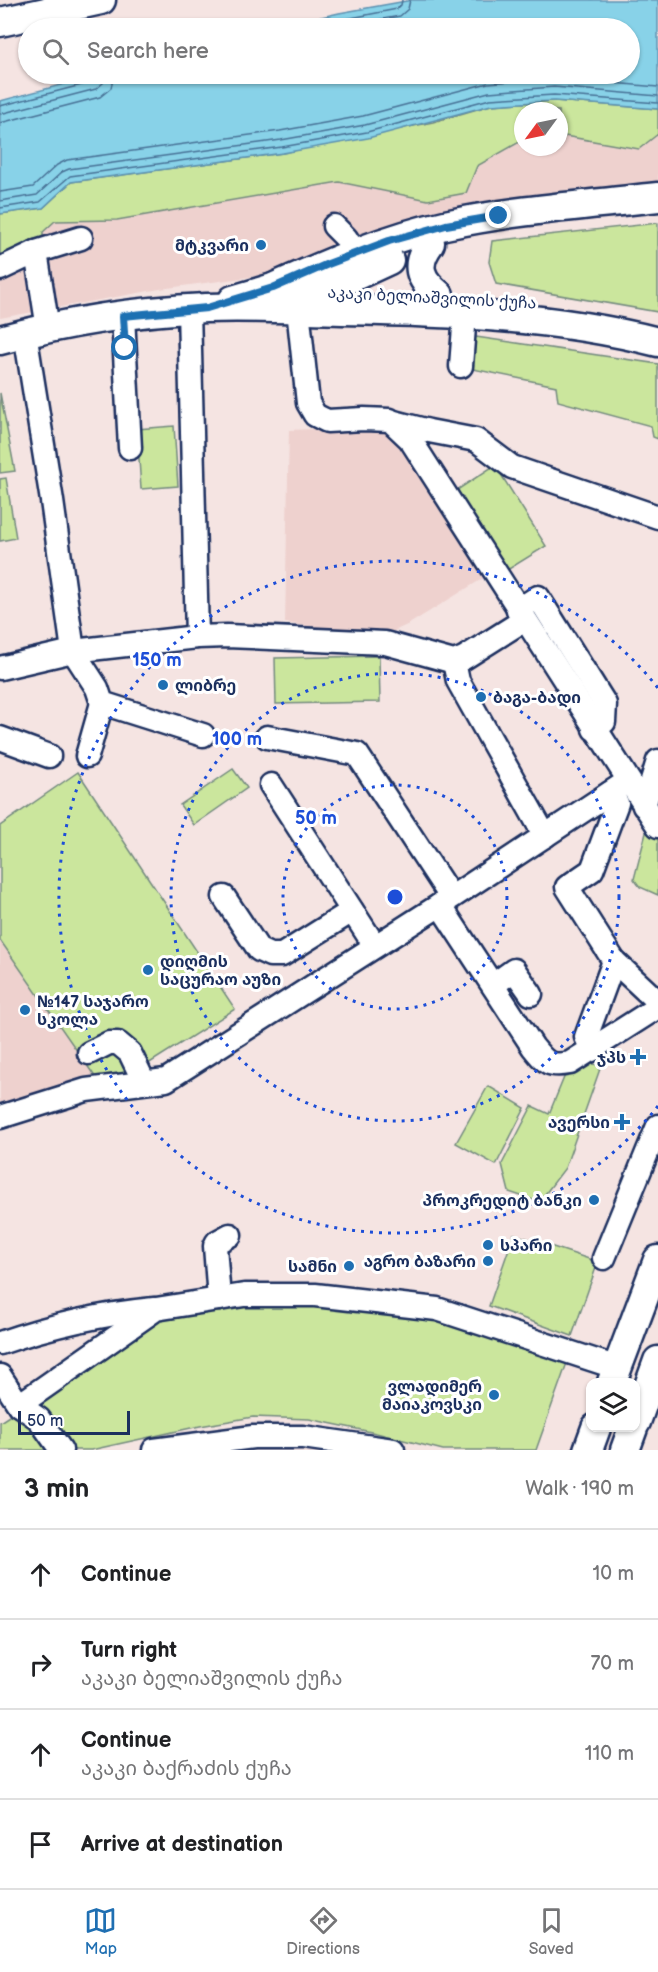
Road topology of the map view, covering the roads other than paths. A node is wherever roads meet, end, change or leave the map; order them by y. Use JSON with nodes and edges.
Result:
{"nodes":[{"id":1,"x":101,"y":0,"type":"edge"},
{"id":2,"x":18,"y":18,"type":"edge"},
{"id":3,"x":18,"y":18,"type":"edge"},
{"id":4,"x":0,"y":22,"type":"edge"},
{"id":5,"x":656,"y":198,"type":"edge"},
{"id":6,"x":334,"y":226,"type":"dead end"},
{"id":7,"x":81,"y":238,"type":"dead end"},
{"id":8,"x":430,"y":243,"type":"junction"},
{"id":9,"x":36,"y":252,"type":"junction"},
{"id":10,"x":356,"y":254,"type":"junction"},
{"id":11,"x":0,"y":269,"type":"edge"},
{"id":12,"x":320,"y":291,"type":"junction"},
{"id":13,"x":439,"y":295,"type":"junction"},
{"id":14,"x":287,"y":302,"type":"junction"},
{"id":15,"x":198,"y":309,"type":"junction"},
{"id":16,"x":465,"y":314,"type":"junction"},
{"id":17,"x":123,"y":316,"type":"junction"},
{"id":18,"x":658,"y":326,"type":"edge"},
{"id":19,"x":24,"y":334,"type":"edge"},
{"id":20,"x":658,"y":342,"type":"edge"},
{"id":21,"x":461,"y":366,"type":"dead end"},
{"id":22,"x":390,"y":420,"type":"junction"},
{"id":23,"x":130,"y":448,"type":"dead end"},
{"id":24,"x":658,"y":517,"type":"edge"},
{"id":25,"x":521,"y":615,"type":"junction"},
{"id":26,"x":197,"y":637,"type":"junction"},
{"id":27,"x":73,"y":651,"type":"junction"},
{"id":28,"x":454,"y":662,"type":"junction"},
{"id":29,"x":0,"y":669,"type":"edge"},
{"id":30,"x":102,"y":703,"type":"junction"},
{"id":31,"x":202,"y":735,"type":"dead end"},
{"id":32,"x":267,"y":737,"type":"dead end"},
{"id":33,"x":0,"y":738,"type":"edge"},
{"id":34,"x":49,"y":756,"type":"dead end"},
{"id":35,"x":87,"y":756,"type":"dead end"},
{"id":36,"x":658,"y":761,"type":"edge"},
{"id":37,"x":271,"y":785,"type":"dead end"},
{"id":38,"x":619,"y":787,"type":"junction"},
{"id":39,"x":644,"y":806,"type":"junction"},
{"id":40,"x":658,"y":826,"type":"edge"},
{"id":41,"x":545,"y":836,"type":"junction"},
{"id":42,"x":224,"y":897,"type":"dead end"},
{"id":43,"x":446,"y":901,"type":"junction"},
{"id":44,"x":352,"y":911,"type":"junction"},
{"id":45,"x":375,"y":946,"type":"junction"},
{"id":46,"x":614,"y":961,"type":"junction"},
{"id":47,"x":493,"y":985,"type":"junction"},
{"id":48,"x":531,"y":994,"type":"dead end"},
{"id":49,"x":658,"y":1004,"type":"edge"},
{"id":50,"x":592,"y":1050,"type":"junction"},
{"id":51,"x":89,"y":1053,"type":"dead end"},
{"id":52,"x":144,"y":1082,"type":"junction"},
{"id":53,"x":0,"y":1117,"type":"edge"},
{"id":54,"x":658,"y":1126,"type":"edge"},
{"id":55,"x":230,"y":1235,"type":"dead end"},
{"id":56,"x":604,"y":1258,"type":"dead end"},
{"id":57,"x":658,"y":1260,"type":"edge"},
{"id":58,"x":219,"y":1299,"type":"junction"},
{"id":59,"x":156,"y":1309,"type":"junction"},
{"id":60,"x":0,"y":1343,"type":"edge"},
{"id":61,"x":658,"y":1361,"type":"edge"},
{"id":62,"x":615,"y":1375,"type":"edge"},
{"id":63,"x":0,"y":1376,"type":"edge"},
{"id":64,"x":19,"y":1405,"type":"junction"},
{"id":65,"x":640,"y":1411,"type":"edge"},
{"id":66,"x":595,"y":1432,"type":"edge"},
{"id":67,"x":632,"y":1432,"type":"edge"},
{"id":68,"x":61,"y":1450,"type":"edge"},
{"id":69,"x":154,"y":1450,"type":"edge"},
{"id":70,"x":393,"y":1450,"type":"edge"},
{"id":71,"x":588,"y":1450,"type":"edge"},
{"id":72,"x":625,"y":1450,"type":"edge"}],
"edges":[{"from":1,"to":3,"type":"main road"},
{"from":2,"to":4,"type":"main road"},
{"from":5,"to":8,"type":"main road"},
{"from":5,"to":10,"type":"main road"},
{"from":6,"to":10,"type":"street"},
{"from":7,"to":9,"type":"street"},
{"from":8,"to":12,"type":"main road"},
{"from":8,"to":13,"type":"main road"},
{"from":9,"to":11,"type":"street"},
{"from":9,"to":19,"type":"street"},
{"from":10,"to":14,"type":"main road"},
{"from":12,"to":13,"type":"main road","name":"აკაკი ბელიაშვილის ქუჩა"},
{"from":12,"to":14,"type":"main road","name":"აკაკი ბელიაშვილის ქუჩა"},
{"from":13,"to":18,"type":"main road","name":"აკაკი ბელიაშვილის ქუჩა"},
{"from":14,"to":15,"type":"main road","name":"აკაკი ბელიაშვილის ქუჩა"},
{"from":14,"to":16,"type":"main road","name":"აკაკი ბელიაშვილის ქუჩა"},
{"from":14,"to":22,"type":"street"},
{"from":15,"to":17,"type":"main road","name":"აკაკი ბელიაშვილის ქუჩა"},
{"from":15,"to":26,"type":"street"},
{"from":16,"to":20,"type":"main road","name":"აკაკი ბელიაშვილის ქუჩა"},
{"from":16,"to":21,"type":"street"},
{"from":17,"to":19,"type":"main road","name":"აკაკი ბელიაშვილის ქუჩა"},
{"from":17,"to":23,"type":"street"},
{"from":19,"to":27,"type":"street"},
{"from":22,"to":24,"type":"street"},
{"from":22,"to":25,"type":"street"},
{"from":25,"to":28,"type":"street"},
{"from":25,"to":38,"type":"street"},
{"from":26,"to":27,"type":"street"},
{"from":26,"to":28,"type":"street"},
{"from":27,"to":29,"type":"street"},
{"from":27,"to":30,"type":"street"},
{"from":28,"to":41,"type":"street"},
{"from":30,"to":31,"type":"street"},
{"from":30,"to":35,"type":"street"},
{"from":32,"to":43,"type":"street"},
{"from":33,"to":34,"type":"street"},
{"from":36,"to":39,"type":"street"},
{"from":37,"to":44,"type":"street"},
{"from":38,"to":39,"type":"street"},
{"from":38,"to":41,"type":"street"},
{"from":38,"to":46,"type":"street"},
{"from":39,"to":40,"type":"street"},
{"from":41,"to":43,"type":"street"},
{"from":42,"to":44,"type":"street"},
{"from":43,"to":45,"type":"street"},
{"from":43,"to":47,"type":"street"},
{"from":44,"to":45,"type":"street"},
{"from":45,"to":52,"type":"street"},
{"from":46,"to":49,"type":"street"},
{"from":46,"to":50,"type":"street"},
{"from":47,"to":48,"type":"street"},
{"from":47,"to":50,"type":"street"},
{"from":49,"to":50,"type":"street"},
{"from":51,"to":52,"type":"street"},
{"from":52,"to":53,"type":"street"},
{"from":54,"to":56,"type":"street"},
{"from":55,"to":58,"type":"street"},
{"from":57,"to":62,"type":"main road"},
{"from":58,"to":59,"type":"street"},
{"from":58,"to":62,"type":"street"},
{"from":59,"to":60,"type":"street"},
{"from":59,"to":64,"type":"street"},
{"from":61,"to":65,"type":"main road"},
{"from":63,"to":64,"type":"street"},
{"from":64,"to":68,"type":"street"},
{"from":66,"to":71,"type":"main road"},
{"from":67,"to":72,"type":"main road"},
{"from":69,"to":70,"type":"street"}]}
